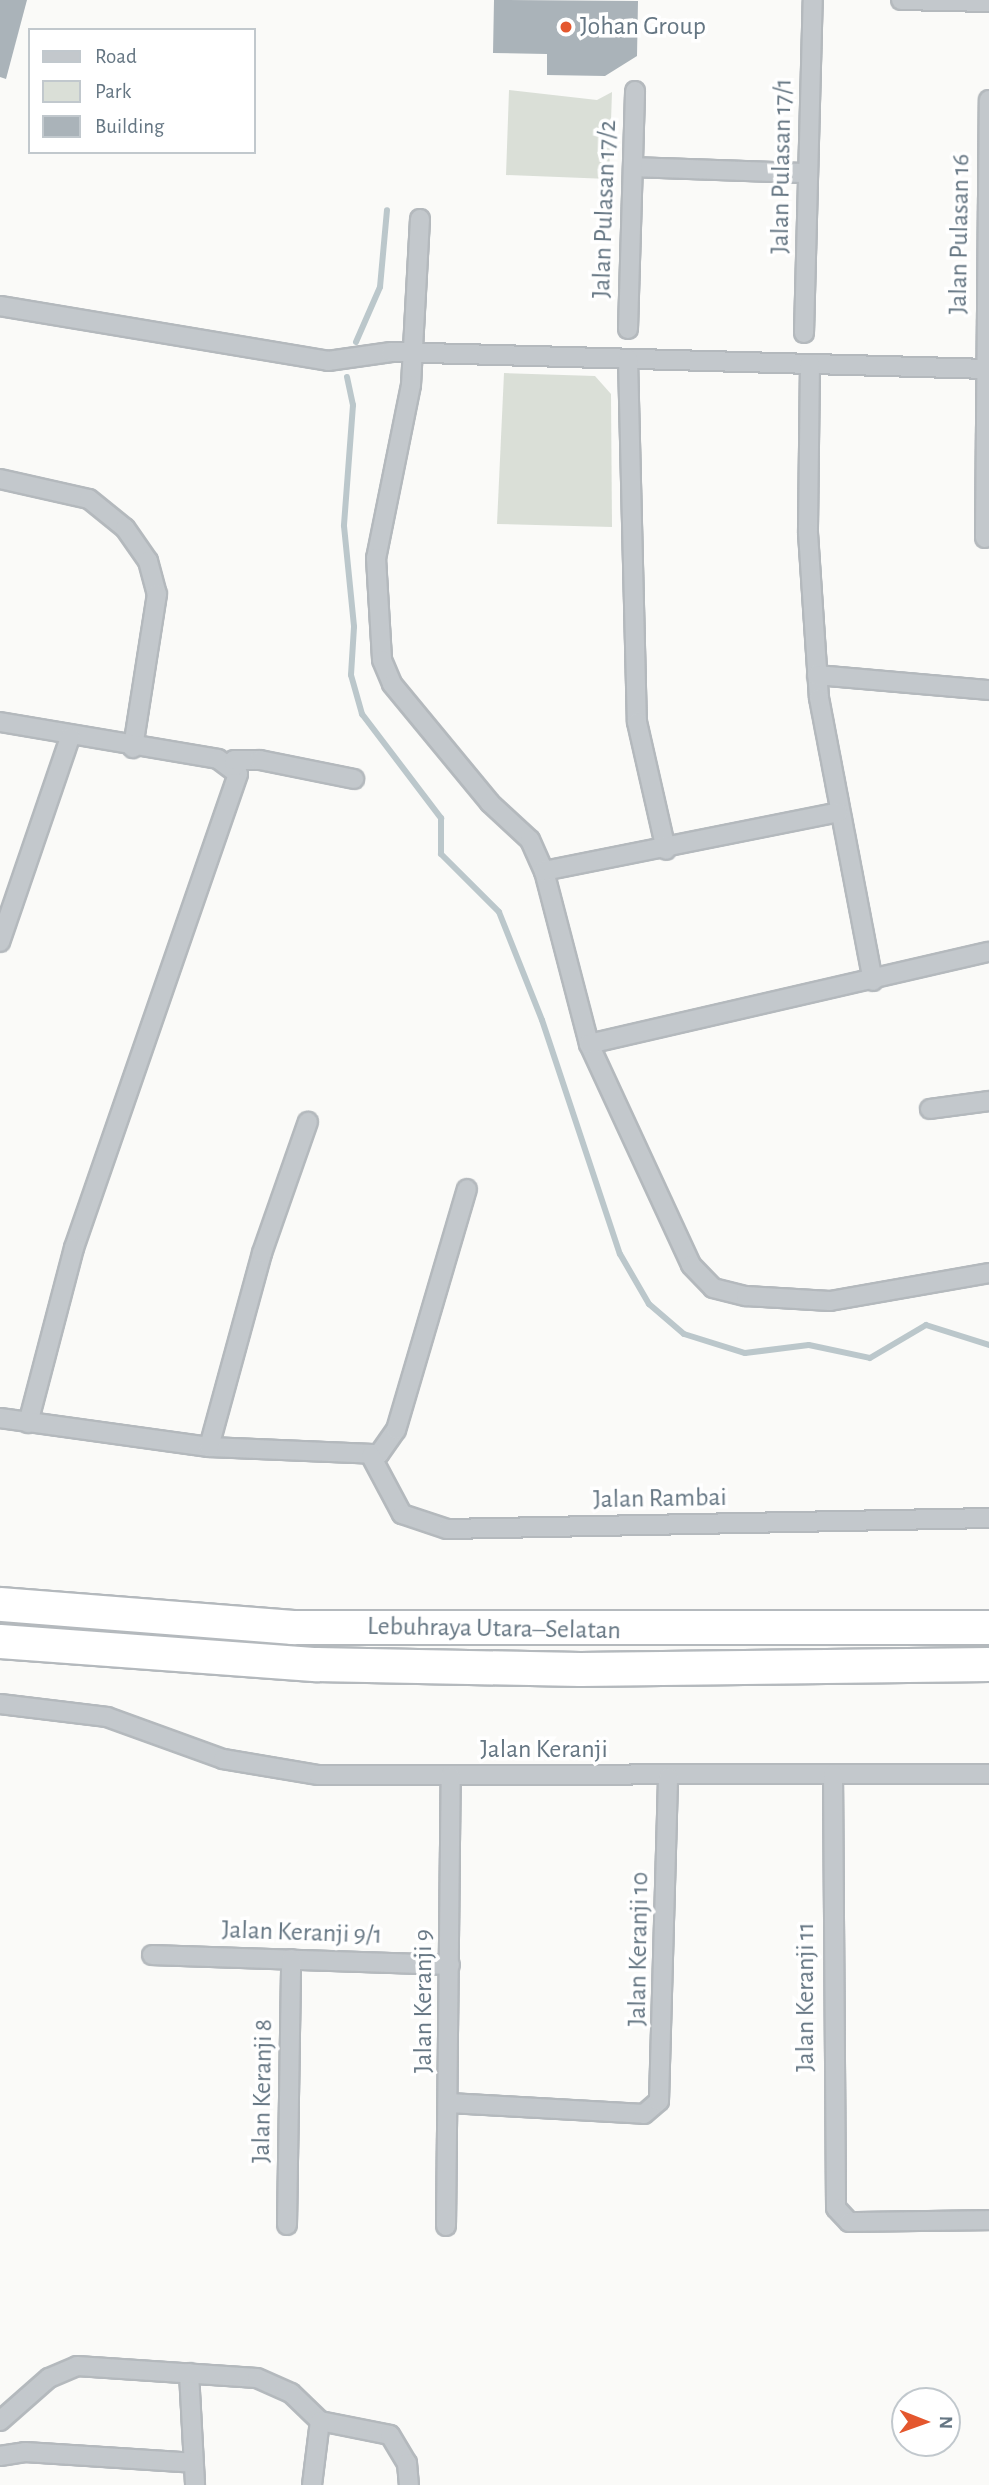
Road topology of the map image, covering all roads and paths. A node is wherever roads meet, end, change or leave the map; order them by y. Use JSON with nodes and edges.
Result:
{"nodes":[{"id":1,"x":813,"y":0,"type":"edge"},
{"id":2,"x":901,"y":0,"type":"edge"},
{"id":3,"x":989,"y":2,"type":"edge"},
{"id":4,"x":635,"y":91,"type":"dead end"},
{"id":5,"x":989,"y":100,"type":"edge"},
{"id":6,"x":633,"y":167,"type":"junction"},
{"id":7,"x":808,"y":173,"type":"junction"},
{"id":8,"x":988,"y":177,"type":"edge"},
{"id":9,"x":420,"y":219,"type":"dead end"},
{"id":10,"x":0,"y":306,"type":"edge"},
{"id":11,"x":628,"y":329,"type":"dead end"},
{"id":12,"x":804,"y":333,"type":"dead end"},
{"id":13,"x":413,"y":352,"type":"junction"},
{"id":14,"x":628,"y":359,"type":"junction"},
{"id":15,"x":810,"y":364,"type":"junction"},
{"id":16,"x":987,"y":369,"type":"edge"},
{"id":17,"x":0,"y":479,"type":"edge"},
{"id":18,"x":985,"y":538,"type":"dead end"},
{"id":19,"x":817,"y":675,"type":"junction"},
{"id":20,"x":989,"y":690,"type":"edge"},
{"id":21,"x":0,"y":722,"type":"edge"},
{"id":22,"x":70,"y":737,"type":"junction"},
{"id":23,"x":132,"y":748,"type":"junction"},
{"id":24,"x":235,"y":766,"type":"junction"},
{"id":25,"x":354,"y":779,"type":"dead end"},
{"id":26,"x":838,"y":812,"type":"junction"},
{"id":27,"x":666,"y":850,"type":"junction"},
{"id":28,"x":544,"y":871,"type":"junction"},
{"id":29,"x":7,"y":900,"type":"edge"},
{"id":30,"x":0,"y":942,"type":"edge"},
{"id":31,"x":989,"y":952,"type":"edge"},
{"id":32,"x":873,"y":981,"type":"junction"},
{"id":33,"x":589,"y":1044,"type":"junction"},
{"id":34,"x":989,"y":1101,"type":"edge"},
{"id":35,"x":930,"y":1109,"type":"dead end"},
{"id":36,"x":308,"y":1122,"type":"dead end"},
{"id":37,"x":467,"y":1189,"type":"dead end"},
{"id":38,"x":989,"y":1273,"type":"edge"},
{"id":39,"x":0,"y":1418,"type":"edge"},
{"id":40,"x":27,"y":1423,"type":"junction"},
{"id":41,"x":209,"y":1447,"type":"junction"},
{"id":42,"x":371,"y":1456,"type":"junction"},
{"id":43,"x":989,"y":1518,"type":"edge"},
{"id":44,"x":0,"y":1604,"type":"edge"},
{"id":45,"x":989,"y":1627,"type":"edge"},
{"id":46,"x":0,"y":1641,"type":"edge"},
{"id":47,"x":989,"y":1664,"type":"edge"},
{"id":48,"x":0,"y":1704,"type":"edge"},
{"id":49,"x":833,"y":1773,"type":"junction"},
{"id":50,"x":989,"y":1774,"type":"edge"},
{"id":51,"x":451,"y":1776,"type":"junction"},
{"id":52,"x":668,"y":1777,"type":"junction"},
{"id":53,"x":152,"y":1955,"type":"dead end"},
{"id":54,"x":292,"y":1959,"type":"junction"},
{"id":55,"x":450,"y":1965,"type":"junction"},
{"id":56,"x":449,"y":2103,"type":"junction"},
{"id":57,"x":989,"y":2220,"type":"edge"},
{"id":58,"x":286,"y":2225,"type":"dead end"},
{"id":59,"x":446,"y":2226,"type":"dead end"},
{"id":60,"x":189,"y":2373,"type":"junction"},
{"id":61,"x":0,"y":2421,"type":"edge"},
{"id":62,"x":320,"y":2421,"type":"junction"},
{"id":63,"x":0,"y":2456,"type":"edge"},
{"id":64,"x":193,"y":2463,"type":"junction"},
{"id":65,"x":195,"y":2485,"type":"edge"},
{"id":66,"x":312,"y":2485,"type":"edge"},
{"id":67,"x":409,"y":2485,"type":"edge"}],
"edges":[{"from":1,"to":7,"type":"street","name":"Jalan Pulasan 17/1"},
{"from":2,"to":3,"type":"street"},
{"from":4,"to":6,"type":"street","name":"Jalan Pulasan 17/2"},
{"from":5,"to":8,"type":"street","name":"Jalan Pulasan 16"},
{"from":6,"to":7,"type":"street"},
{"from":6,"to":11,"type":"street","name":"Jalan Pulasan 17/2"},
{"from":7,"to":12,"type":"street","name":"Jalan Pulasan 17/1"},
{"from":8,"to":16,"type":"street","name":"Jalan Pulasan 16"},
{"from":9,"to":13,"type":"street"},
{"from":10,"to":13,"type":"street"},
{"from":13,"to":14,"type":"street"},
{"from":13,"to":28,"type":"street"},
{"from":14,"to":15,"type":"street"},
{"from":14,"to":27,"type":"street"},
{"from":15,"to":16,"type":"street"},
{"from":15,"to":19,"type":"street"},
{"from":16,"to":18,"type":"street","name":"Jalan Pulasan 16"},
{"from":17,"to":23,"type":"street"},
{"from":19,"to":20,"type":"street"},
{"from":19,"to":26,"type":"street"},
{"from":21,"to":22,"type":"street"},
{"from":22,"to":23,"type":"street"},
{"from":22,"to":29,"type":"street"},
{"from":23,"to":24,"type":"street"},
{"from":24,"to":25,"type":"street"},
{"from":24,"to":40,"type":"street"},
{"from":26,"to":27,"type":"street"},
{"from":26,"to":32,"type":"street"},
{"from":27,"to":28,"type":"street"},
{"from":28,"to":33,"type":"street"},
{"from":29,"to":30,"type":"street"},
{"from":31,"to":32,"type":"street"},
{"from":32,"to":33,"type":"street"},
{"from":33,"to":38,"type":"street"},
{"from":34,"to":35,"type":"street"},
{"from":36,"to":41,"type":"street"},
{"from":37,"to":42,"type":"street"},
{"from":39,"to":40,"type":"street"},
{"from":40,"to":41,"type":"street"},
{"from":41,"to":42,"type":"street"},
{"from":42,"to":43,"type":"street","name":"Jalan Rambai"},
{"from":44,"to":45,"type":"highway","name":"Lebuhraya Utara–Selatan"},
{"from":46,"to":47,"type":"highway","name":"Lebuhraya Utara–Selatan"},
{"from":48,"to":51,"type":"street","name":"Jalan Keranji"},
{"from":49,"to":50,"type":"street","name":"Jalan Keranji"},
{"from":49,"to":52,"type":"street","name":"Jalan Keranji"},
{"from":49,"to":57,"type":"street","name":"Jalan Keranji 11"},
{"from":51,"to":52,"type":"street","name":"Jalan Keranji"},
{"from":51,"to":55,"type":"street","name":"Jalan Keranji 9"},
{"from":52,"to":56,"type":"street","name":"Jalan Keranji 10"},
{"from":53,"to":54,"type":"street","name":"Jalan Keranji 9/1"},
{"from":54,"to":55,"type":"street","name":"Jalan Keranji 9/1"},
{"from":54,"to":58,"type":"street","name":"Jalan Keranji 8"},
{"from":55,"to":56,"type":"street","name":"Jalan Keranji 9"},
{"from":56,"to":59,"type":"street","name":"Jalan Keranji 9"},
{"from":60,"to":61,"type":"street"},
{"from":60,"to":62,"type":"street"},
{"from":60,"to":64,"type":"street"},
{"from":62,"to":66,"type":"street"},
{"from":62,"to":67,"type":"street"},
{"from":63,"to":64,"type":"street"},
{"from":64,"to":65,"type":"street"}]}
